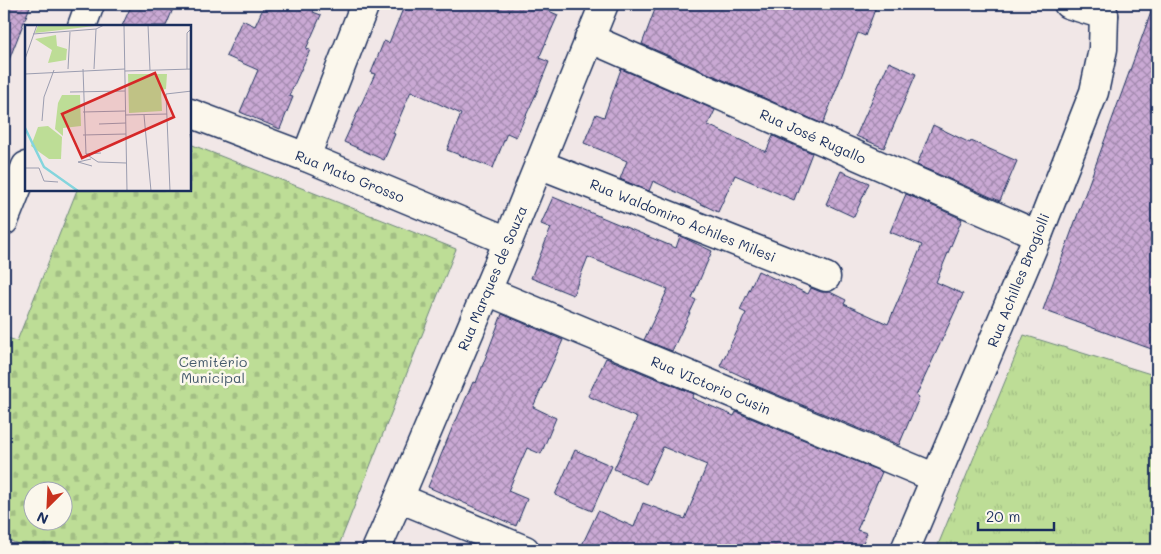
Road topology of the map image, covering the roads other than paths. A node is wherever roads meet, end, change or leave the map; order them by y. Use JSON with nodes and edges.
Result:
{"nodes":[{"id":1,"x":90,"y":4,"type":"edge"},
{"id":2,"x":365,"y":4,"type":"edge"},
{"id":3,"x":604,"y":4,"type":"edge"},
{"id":4,"x":1068,"y":4,"type":"edge"},
{"id":5,"x":1101,"y":10,"type":"edge"},
{"id":6,"x":82,"y":25,"type":"edge"},
{"id":7,"x":589,"y":38,"type":"junction"},
{"id":8,"x":191,"y":113,"type":"edge"},
{"id":9,"x":306,"y":157,"type":"junction"},
{"id":10,"x":539,"y":164,"type":"junction"},
{"id":11,"x":25,"y":168,"type":"edge"},
{"id":12,"x":4,"y":221,"type":"edge"},
{"id":13,"x":1038,"y":235,"type":"junction"},
{"id":14,"x":508,"y":241,"type":"junction"},
{"id":15,"x":826,"y":277,"type":"dead end"},
{"id":16,"x":487,"y":291,"type":"junction"},
{"id":17,"x":936,"y":478,"type":"junction"},
{"id":18,"x":399,"y":498,"type":"junction"},
{"id":19,"x":376,"y":550,"type":"edge"},
{"id":20,"x":525,"y":550,"type":"edge"},
{"id":21,"x":905,"y":550,"type":"edge"}],
"edges":[{"from":1,"to":6,"type":"street"},
{"from":2,"to":9,"type":"street"},
{"from":3,"to":7,"type":"street","name":"Rua Marques de Souza"},
{"from":4,"to":5,"type":"street"},
{"from":5,"to":13,"type":"street","name":"Rua Achilles Brogiolli"},
{"from":7,"to":10,"type":"street","name":"Rua Marques de Souza"},
{"from":7,"to":13,"type":"street","name":"Rua José Rugallo"},
{"from":8,"to":9,"type":"street","name":"Rua Mato Grosso"},
{"from":9,"to":14,"type":"street","name":"Rua Mato Grosso"},
{"from":10,"to":14,"type":"street","name":"Rua Marques de Souza"},
{"from":10,"to":15,"type":"street","name":"Rua Waldomiro Achiles Milesi"},
{"from":11,"to":12,"type":"street"},
{"from":13,"to":17,"type":"street","name":"Rua Achilles Brogiolli"},
{"from":14,"to":16,"type":"street","name":"Rua Marques de Souza"},
{"from":16,"to":17,"type":"street","name":"Rua VIctorio Cusin"},
{"from":16,"to":18,"type":"street","name":"Rua Marques de Souza"},
{"from":17,"to":21,"type":"street","name":"Rua Achilles Brogiolli"},
{"from":18,"to":19,"type":"street","name":"Rua Marques de Souza"},
{"from":18,"to":20,"type":"street"}]}
